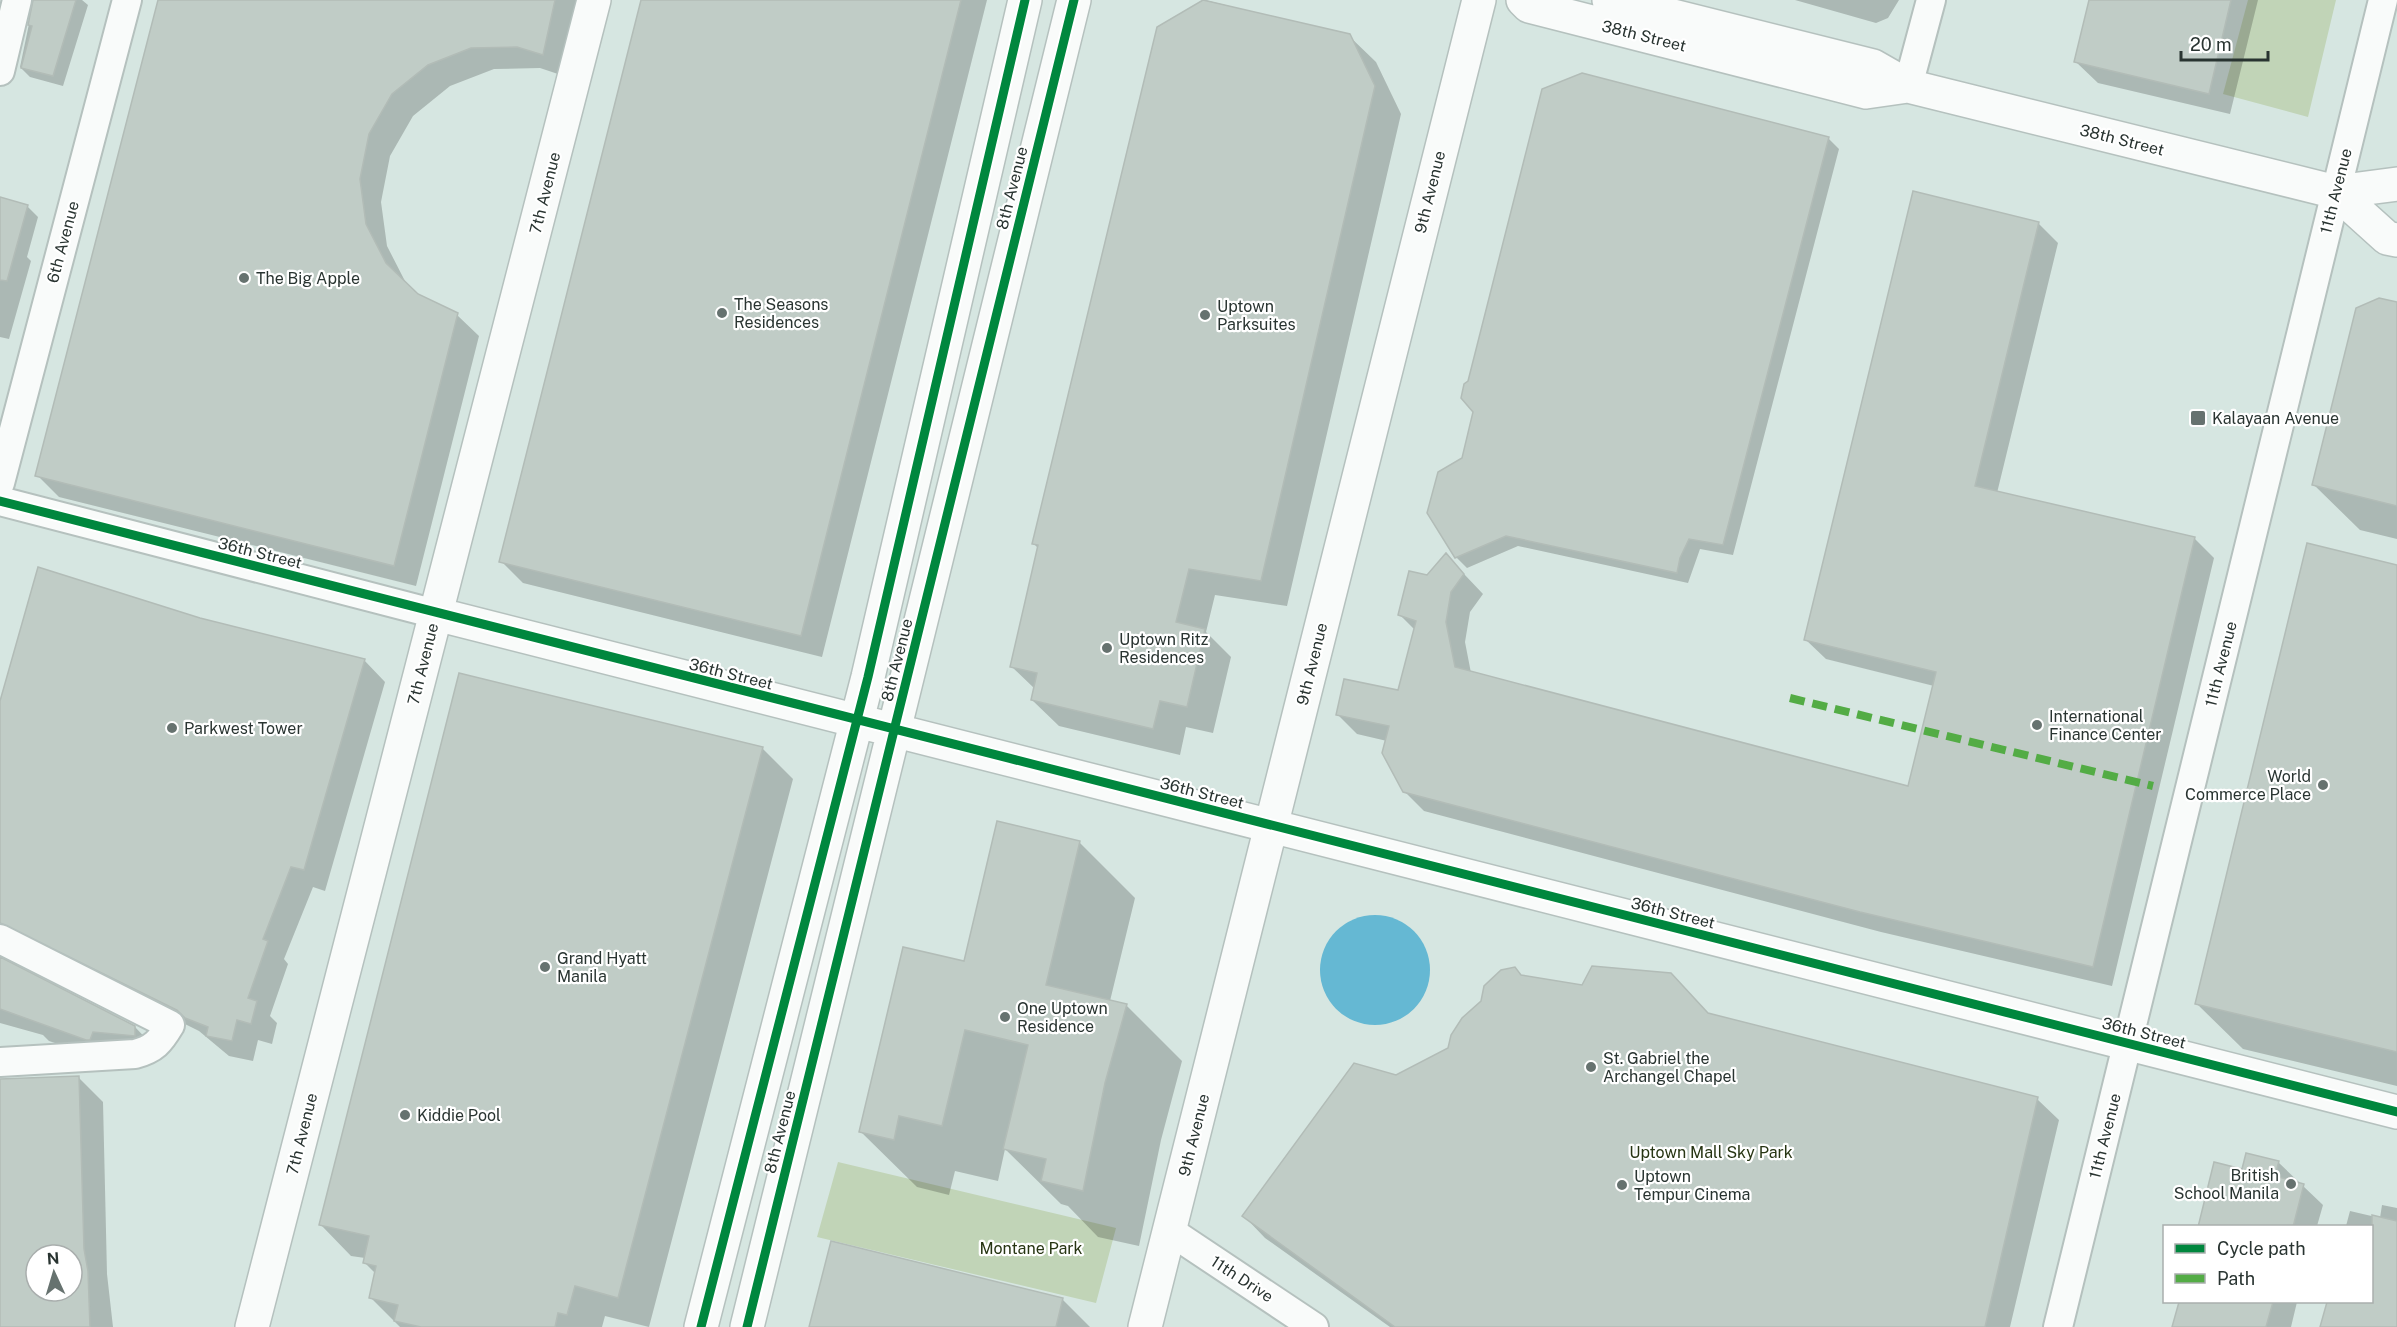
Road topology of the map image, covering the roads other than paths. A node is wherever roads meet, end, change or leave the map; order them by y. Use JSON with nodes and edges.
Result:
{"nodes":[{"id":1,"x":17,"y":0,"type":"edge"},
{"id":2,"x":127,"y":0,"type":"edge"},
{"id":3,"x":594,"y":0,"type":"edge"},
{"id":4,"x":1025,"y":0,"type":"edge"},
{"id":5,"x":1074,"y":0,"type":"edge"},
{"id":6,"x":1479,"y":0,"type":"edge"},
{"id":7,"x":1523,"y":0,"type":"edge"},
{"id":8,"x":1609,"y":0,"type":"edge"},
{"id":9,"x":1931,"y":0,"type":"edge"},
{"id":10,"x":2384,"y":0,"type":"edge"},
{"id":11,"x":0,"y":71,"type":"edge"},
{"id":12,"x":1908,"y":86,"type":"junction"},
{"id":13,"x":2397,"y":184,"type":"edge"},
{"id":14,"x":2336,"y":192,"type":"junction"},
{"id":15,"x":2397,"y":240,"type":"edge"},
{"id":16,"x":0,"y":483,"type":"edge"},
{"id":17,"x":0,"y":501,"type":"edge"},
{"id":18,"x":436,"y":614,"type":"junction"},
{"id":19,"x":857,"y":721,"type":"junction"},
{"id":20,"x":895,"y":730,"type":"junction"},
{"id":21,"x":1272,"y":826,"type":"junction"},
{"id":22,"x":0,"y":939,"type":"edge"},
{"id":23,"x":2127,"y":1044,"type":"junction"},
{"id":24,"x":0,"y":1062,"type":"edge"},
{"id":25,"x":2397,"y":1112,"type":"edge"},
{"id":26,"x":1170,"y":1231,"type":"junction"},
{"id":27,"x":252,"y":1327,"type":"edge"},
{"id":28,"x":701,"y":1327,"type":"edge"},
{"id":29,"x":747,"y":1327,"type":"edge"},
{"id":30,"x":1145,"y":1327,"type":"edge"},
{"id":31,"x":1314,"y":1327,"type":"edge"},
{"id":32,"x":2058,"y":1327,"type":"edge"}],
"edges":[{"from":1,"to":11,"type":"street"},
{"from":2,"to":16,"type":"street","name":"6th Avenue"},
{"from":3,"to":18,"type":"street","name":"7th Avenue"},
{"from":4,"to":19,"type":"street","name":"8th Avenue"},
{"from":5,"to":20,"type":"street","name":"8th Avenue"},
{"from":6,"to":21,"type":"street","name":"9th Avenue"},
{"from":7,"to":12,"type":"street","name":"38th Street"},
{"from":8,"to":12,"type":"street","name":"38th Street"},
{"from":9,"to":12,"type":"street"},
{"from":10,"to":14,"type":"street","name":"11th Avenue"},
{"from":12,"to":14,"type":"street","name":"38th Street"},
{"from":13,"to":14,"type":"street","name":"38th Street"},
{"from":14,"to":15,"type":"street","name":"38th Street"},
{"from":14,"to":23,"type":"street","name":"11th Avenue"},
{"from":17,"to":18,"type":"street","name":"36th Street"},
{"from":18,"to":19,"type":"street","name":"36th Street"},
{"from":18,"to":27,"type":"street","name":"7th Avenue"},
{"from":19,"to":20,"type":"street","name":"36th Street"},
{"from":19,"to":28,"type":"street","name":"8th Avenue"},
{"from":20,"to":21,"type":"street","name":"36th Street"},
{"from":20,"to":29,"type":"street","name":"8th Avenue"},
{"from":21,"to":23,"type":"street","name":"36th Street"},
{"from":21,"to":26,"type":"street","name":"9th Avenue"},
{"from":22,"to":24,"type":"street"},
{"from":23,"to":25,"type":"street","name":"36th Street"},
{"from":23,"to":32,"type":"street","name":"11th Avenue"},
{"from":26,"to":30,"type":"street","name":"9th Avenue"},
{"from":26,"to":31,"type":"street","name":"11th Drive"}]}
